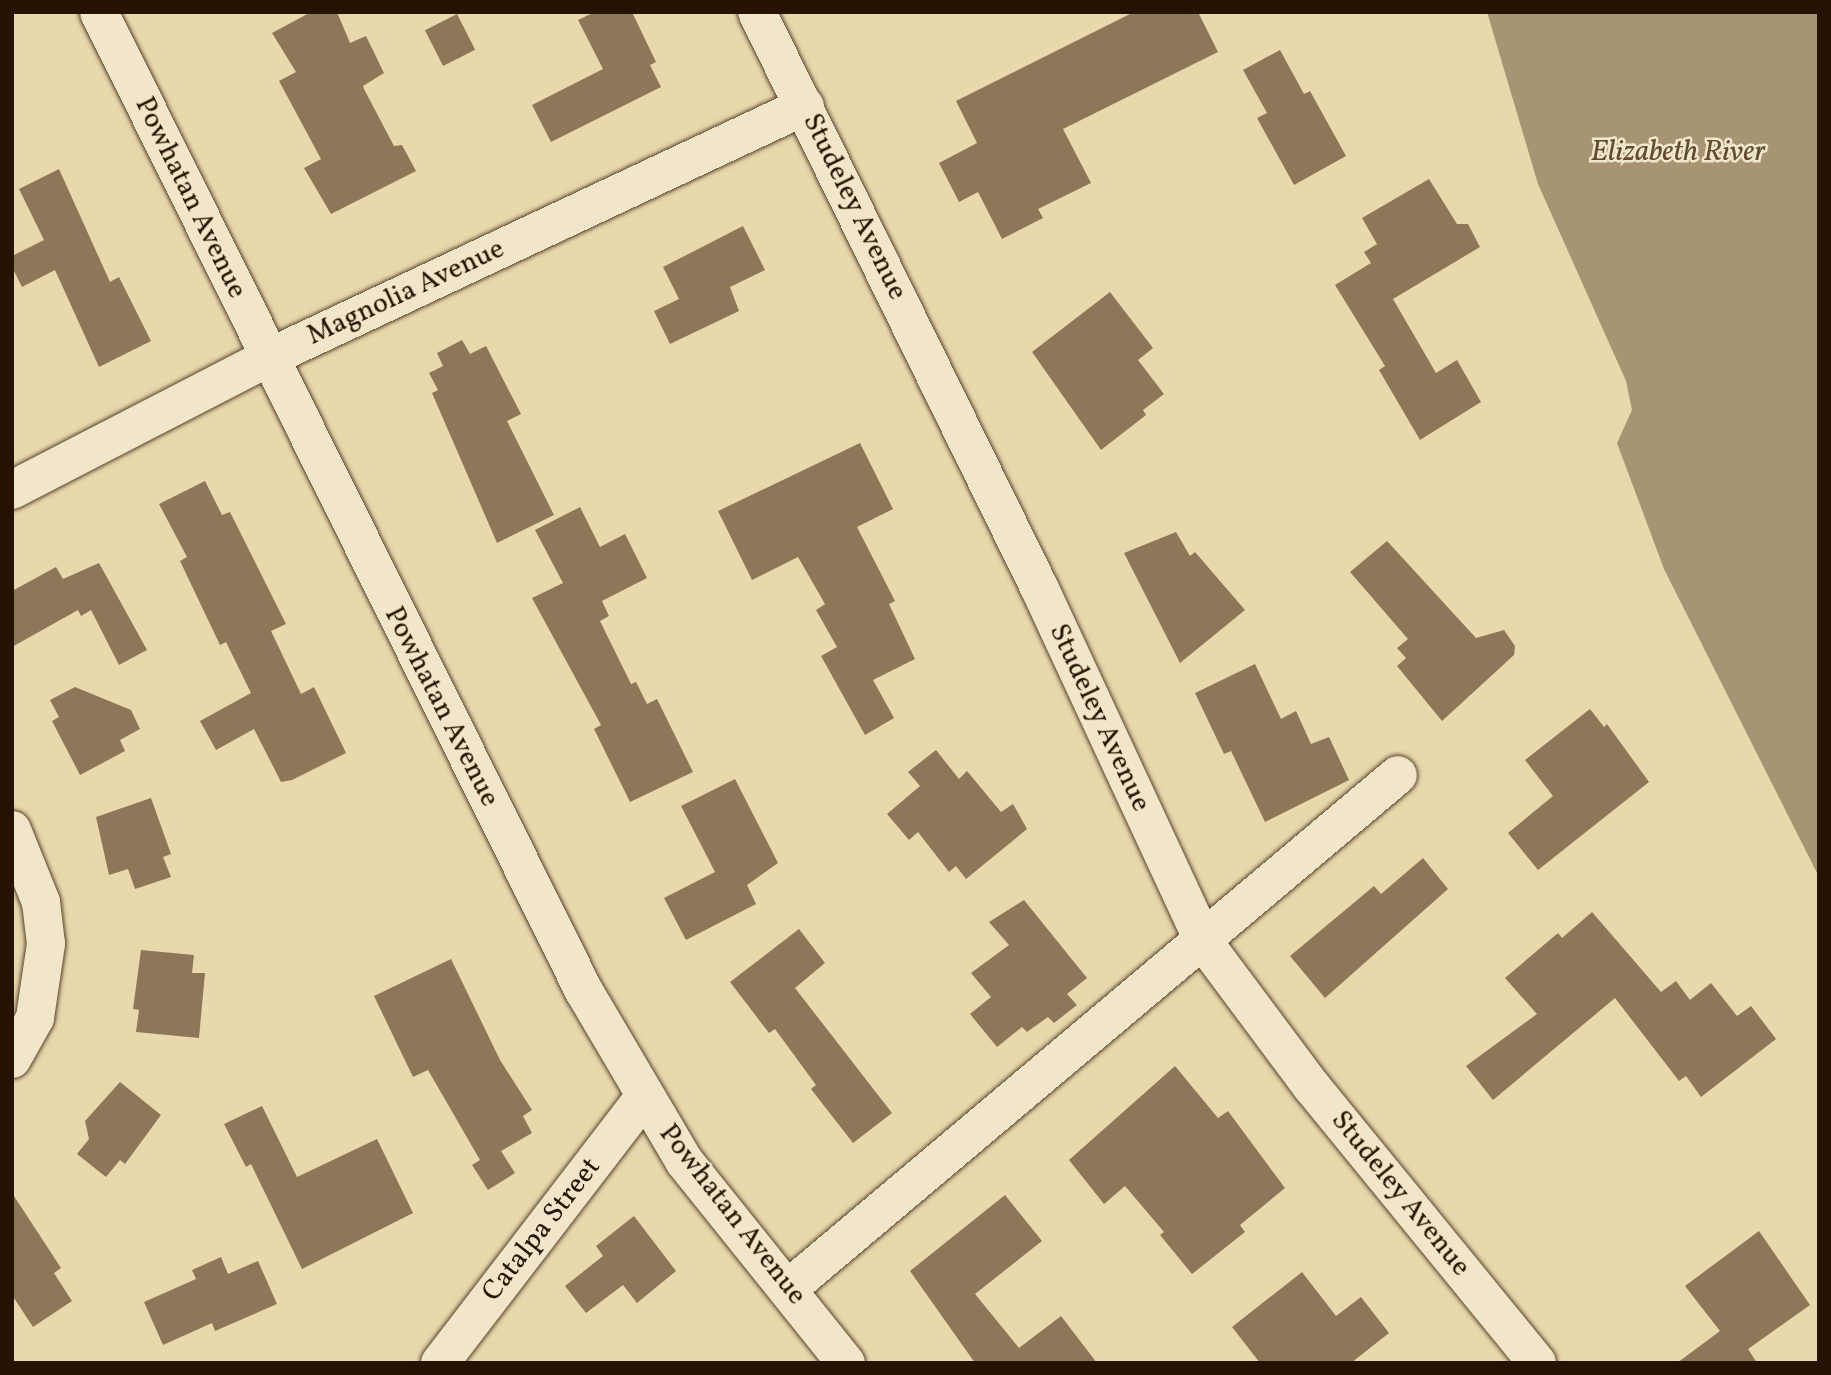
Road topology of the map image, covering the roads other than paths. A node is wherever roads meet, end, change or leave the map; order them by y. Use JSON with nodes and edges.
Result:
{"nodes":[{"id":1,"x":99,"y":12,"type":"edge"},
{"id":2,"x":757,"y":12,"type":"edge"},
{"id":3,"x":804,"y":106,"type":"junction"},
{"id":4,"x":268,"y":358,"type":"junction"},
{"id":5,"x":12,"y":491,"type":"edge"},
{"id":6,"x":1398,"y":775,"type":"dead end"},
{"id":7,"x":12,"y":830,"type":"edge"},
{"id":8,"x":1203,"y":941,"type":"junction"},
{"id":9,"x":12,"y":1059,"type":"edge"},
{"id":10,"x":644,"y":1097,"type":"junction"},
{"id":11,"x":789,"y":1287,"type":"junction"},
{"id":12,"x":440,"y":1363,"type":"edge"},
{"id":13,"x":846,"y":1363,"type":"edge"},
{"id":14,"x":1537,"y":1363,"type":"edge"}],
"edges":[{"from":1,"to":4,"type":"street","name":"Powhatan Avenue"},
{"from":2,"to":3,"type":"street","name":"Studeley Avenue"},
{"from":3,"to":4,"type":"street","name":"Magnolia Avenue"},
{"from":3,"to":8,"type":"street","name":"Studeley Avenue"},
{"from":4,"to":5,"type":"street","name":"Magnolia Avenue"},
{"from":4,"to":10,"type":"street","name":"Powhatan Avenue"},
{"from":6,"to":8,"type":"street"},
{"from":7,"to":9,"type":"street"},
{"from":8,"to":11,"type":"street"},
{"from":8,"to":14,"type":"street","name":"Studeley Avenue"},
{"from":10,"to":11,"type":"street","name":"Powhatan Avenue"},
{"from":10,"to":12,"type":"street","name":"Catalpa Street"},
{"from":11,"to":13,"type":"street","name":"Powhatan Avenue"}]}
